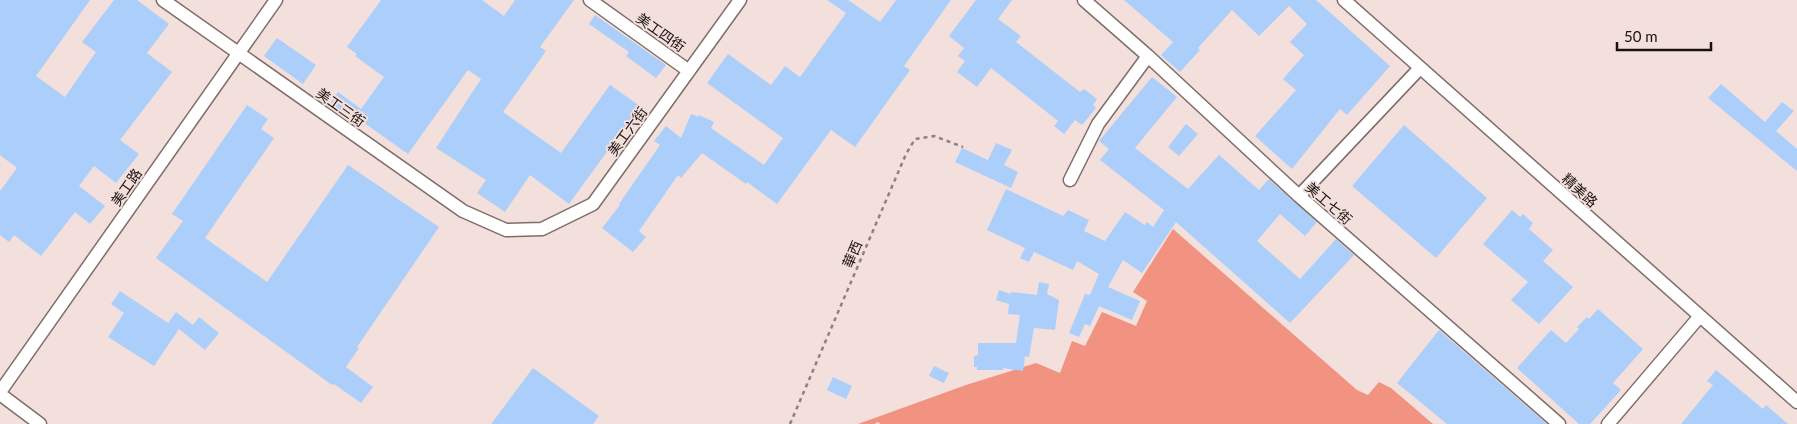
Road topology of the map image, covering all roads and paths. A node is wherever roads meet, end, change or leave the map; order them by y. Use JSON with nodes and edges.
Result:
{"nodes":[{"id":1,"x":163,"y":0,"type":"edge"},
{"id":2,"x":276,"y":0,"type":"edge"},
{"id":3,"x":590,"y":0,"type":"edge"},
{"id":4,"x":740,"y":0,"type":"edge"},
{"id":5,"x":1084,"y":0,"type":"edge"},
{"id":6,"x":1344,"y":0,"type":"edge"},
{"id":7,"x":240,"y":53,"type":"junction"},
{"id":8,"x":1148,"y":56,"type":"junction"},
{"id":9,"x":1420,"y":68,"type":"junction"},
{"id":10,"x":689,"y":71,"type":"junction"},
{"id":11,"x":963,"y":147,"type":"dead end"},
{"id":12,"x":1070,"y":180,"type":"dead end"},
{"id":13,"x":1299,"y":196,"type":"junction"},
{"id":14,"x":506,"y":230,"type":"joint"},
{"id":15,"x":1700,"y":316,"type":"junction"},
{"id":16,"x":0,"y":393,"type":"edge"},
{"id":17,"x":1797,"y":402,"type":"edge"},
{"id":18,"x":40,"y":424,"type":"edge"},
{"id":19,"x":790,"y":424,"type":"edge"},
{"id":20,"x":1559,"y":424,"type":"edge"},
{"id":21,"x":1608,"y":424,"type":"edge"}],
"edges":[{"from":1,"to":7,"type":"street","name":"美工三街"},
{"from":2,"to":7,"type":"street","name":"美工路"},
{"from":3,"to":10,"type":"street","name":"美工四街"},
{"from":4,"to":10,"type":"street","name":"美工六街"},
{"from":5,"to":8,"type":"street","name":"美工七街"},
{"from":6,"to":9,"type":"street","name":"精美路"},
{"from":7,"to":14,"type":"street","name":"美工三街"},
{"from":7,"to":16,"type":"street","name":"美工路"},
{"from":8,"to":12,"type":"street"},
{"from":8,"to":13,"type":"street","name":"美工七街"},
{"from":9,"to":13,"type":"street"},
{"from":9,"to":15,"type":"street","name":"精美路"},
{"from":10,"to":14,"type":"street","name":"美工六街"},
{"from":11,"to":19,"type":"path","name":"華西"},
{"from":13,"to":20,"type":"street","name":"美工七街"},
{"from":15,"to":17,"type":"street","name":"精美路"},
{"from":15,"to":21,"type":"street"},
{"from":16,"to":18,"type":"street"}]}
